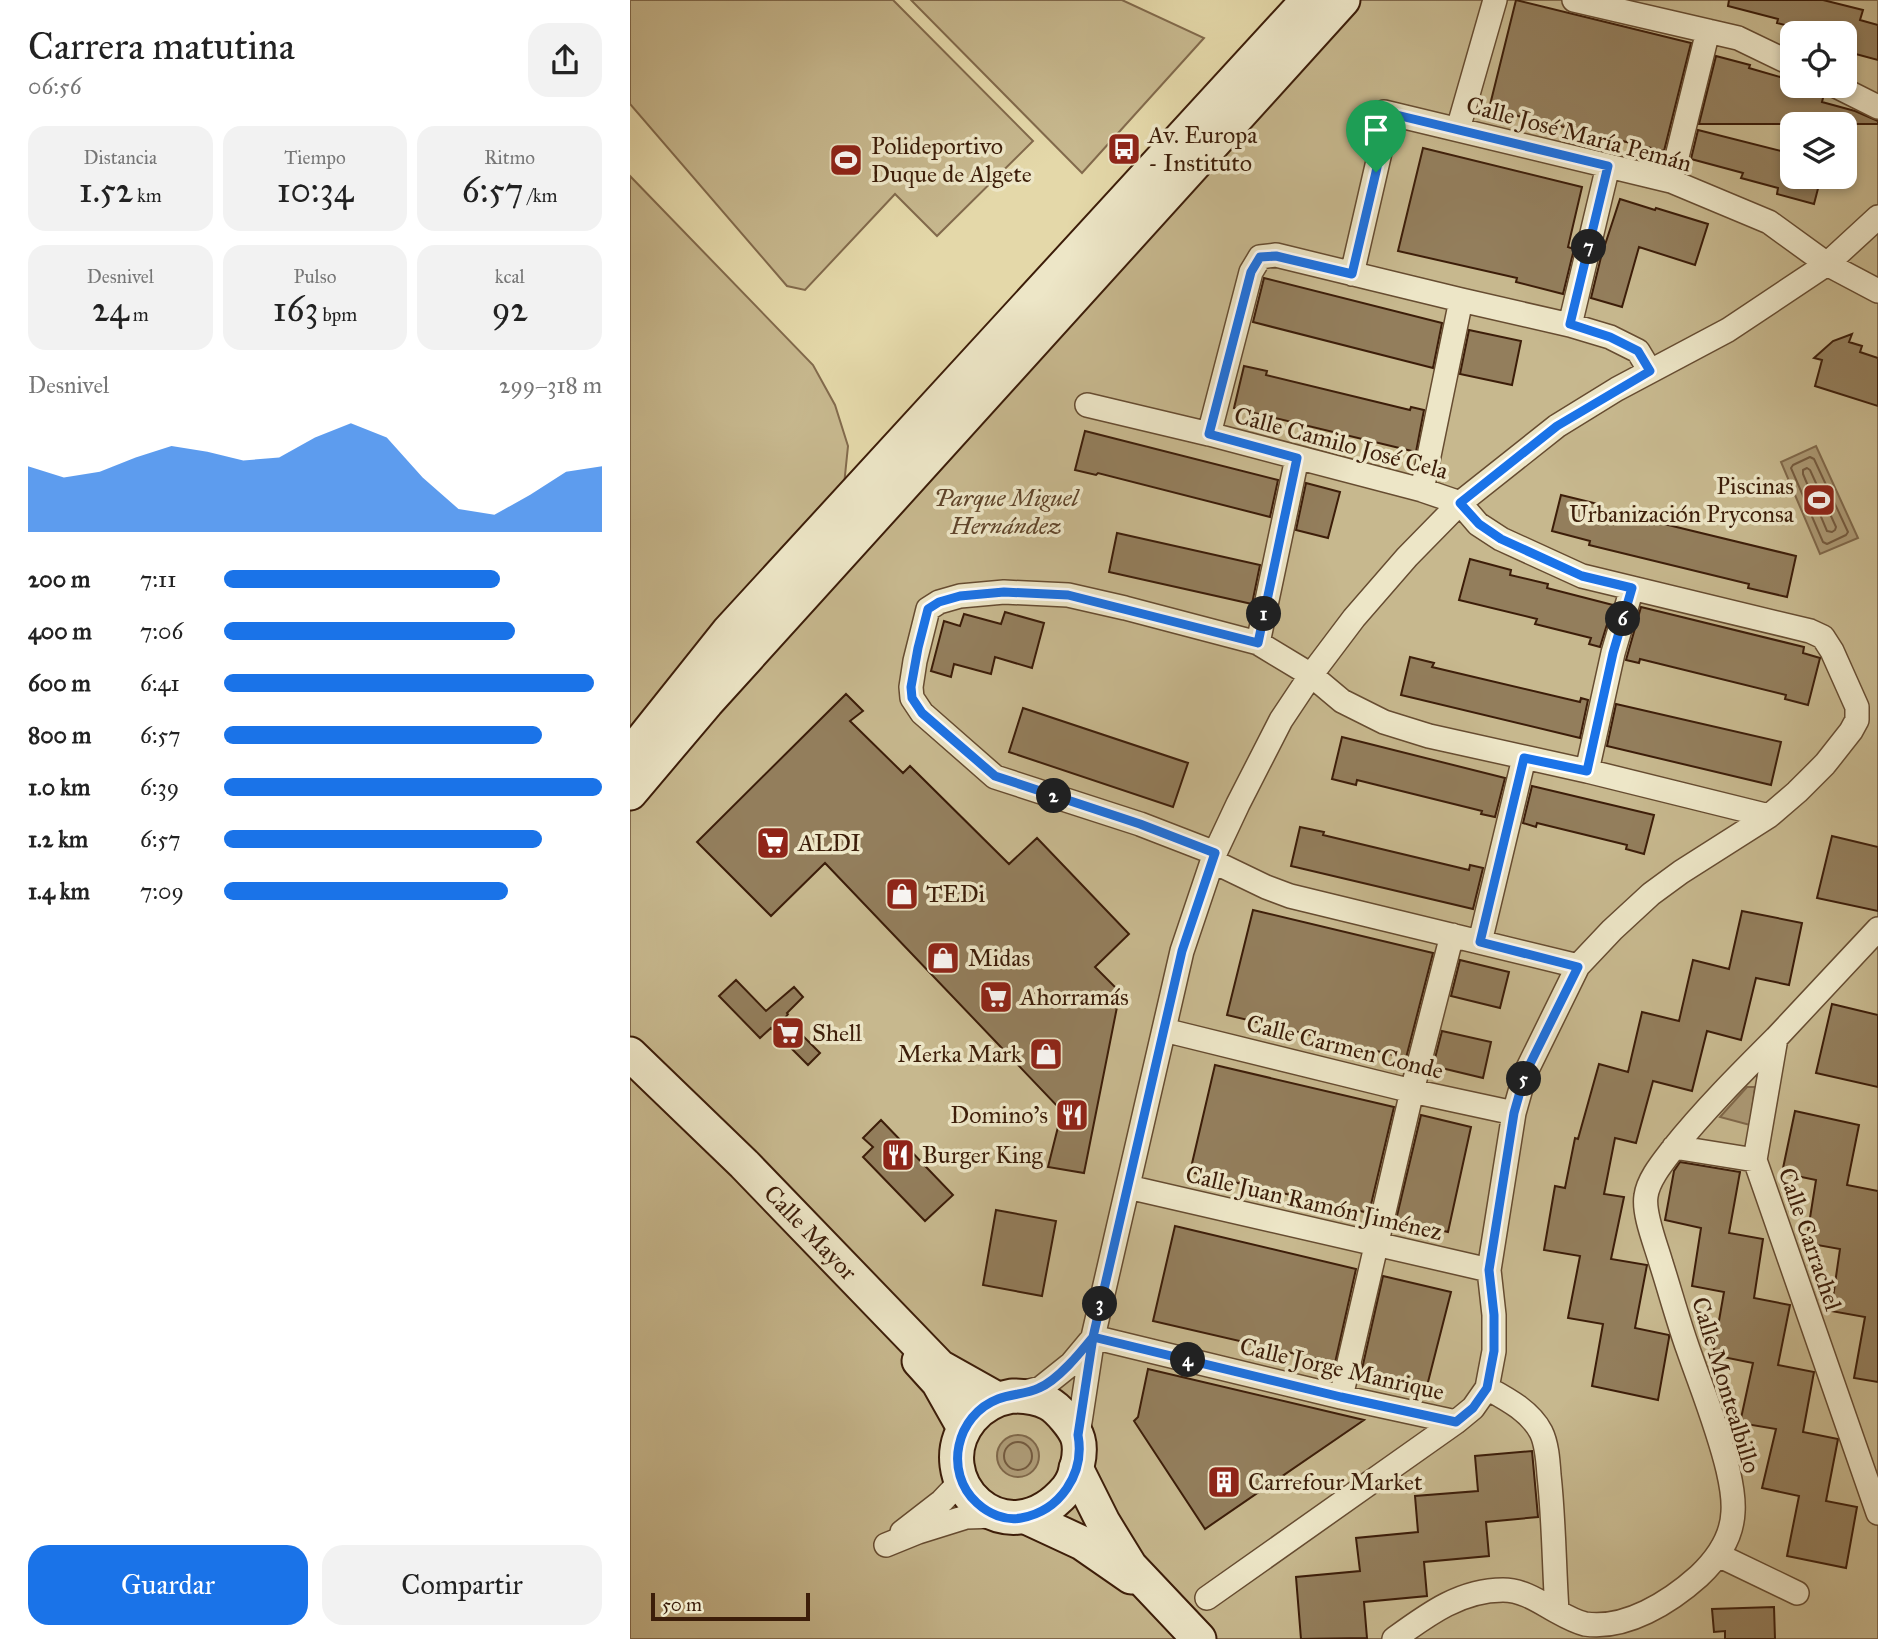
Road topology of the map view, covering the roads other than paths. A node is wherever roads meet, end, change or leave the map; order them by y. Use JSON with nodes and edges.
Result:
{"nodes":[{"id":1,"x":1308,"y":0,"type":"edge"},
{"id":2,"x":1343,"y":0,"type":"edge"},
{"id":3,"x":1495,"y":0,"type":"edge"},
{"id":4,"x":1574,"y":0,"type":"edge"},
{"id":5,"x":1708,"y":32,"type":"junction"},
{"id":6,"x":1780,"y":58,"type":"edge"},
{"id":7,"x":1857,"y":96,"type":"edge"},
{"id":8,"x":1878,"y":107,"type":"edge"},
{"id":9,"x":1458,"y":129,"type":"junction"},
{"id":10,"x":1608,"y":166,"type":"junction"},
{"id":11,"x":1671,"y":181,"type":"junction"},
{"id":12,"x":1878,"y":217,"type":"edge"},
{"id":13,"x":1826,"y":264,"type":"junction"},
{"id":14,"x":1352,"y":274,"type":"junction"},
{"id":15,"x":1878,"y":291,"type":"edge"},
{"id":16,"x":1461,"y":300,"type":"junction"},
{"id":17,"x":1570,"y":324,"type":"junction"},
{"id":18,"x":1650,"y":371,"type":"junction"},
{"id":19,"x":1087,"y":405,"type":"dead end"},
{"id":20,"x":1209,"y":434,"type":"junction"},
{"id":21,"x":1297,"y":458,"type":"junction"},
{"id":22,"x":1422,"y":491,"type":"junction"},
{"id":23,"x":1460,"y":503,"type":"junction"},
{"id":24,"x":1632,"y":588,"type":"junction"},
{"id":25,"x":1258,"y":643,"type":"junction"},
{"id":26,"x":1311,"y":675,"type":"junction"},
{"id":27,"x":707,"y":702,"type":"junction"},
{"id":28,"x":630,"y":755,"type":"edge"},
{"id":29,"x":1524,"y":758,"type":"junction"},
{"id":30,"x":1587,"y":771,"type":"junction"},
{"id":31,"x":630,"y":775,"type":"edge"},
{"id":32,"x":630,"y":793,"type":"edge"},
{"id":33,"x":1769,"y":816,"type":"junction"},
{"id":34,"x":1214,"y":857,"type":"junction"},
{"id":35,"x":1878,"y":929,"type":"edge"},
{"id":36,"x":1452,"y":935,"type":"junction"},
{"id":37,"x":1480,"y":942,"type":"junction"},
{"id":38,"x":1578,"y":967,"type":"junction"},
{"id":39,"x":1164,"y":1030,"type":"junction"},
{"id":40,"x":1776,"y":1038,"type":"junction"},
{"id":41,"x":630,"y":1054,"type":"edge"},
{"id":42,"x":630,"y":1087,"type":"edge"},
{"id":43,"x":1412,"y":1091,"type":"junction"},
{"id":44,"x":1514,"y":1113,"type":"junction"},
{"id":45,"x":1674,"y":1147,"type":"junction"},
{"id":46,"x":1755,"y":1160,"type":"junction"},
{"id":47,"x":1128,"y":1186,"type":"junction"},
{"id":48,"x":1376,"y":1244,"type":"junction"},
{"id":49,"x":1489,"y":1270,"type":"junction"},
{"id":50,"x":1093,"y":1337,"type":"junction"},
{"id":51,"x":1487,"y":1388,"type":"junction"},
{"id":52,"x":1004,"y":1397,"type":"junction"},
{"id":53,"x":1341,"y":1397,"type":"junction"},
{"id":54,"x":1456,"y":1422,"type":"junction"},
{"id":55,"x":964,"y":1428,"type":"junction"},
{"id":56,"x":1078,"y":1435,"type":"junction"},
{"id":57,"x":1076,"y":1468,"type":"junction"},
{"id":58,"x":961,"y":1481,"type":"junction"},
{"id":59,"x":1878,"y":1513,"type":"edge"},
{"id":60,"x":1013,"y":1516,"type":"junction"},
{"id":61,"x":1718,"y":1555,"type":"junction"},
{"id":62,"x":1154,"y":1592,"type":"junction"},
{"id":63,"x":1797,"y":1593,"type":"dead end"},
{"id":64,"x":1207,"y":1598,"type":"dead end"},
{"id":65,"x":1556,"y":1611,"type":"junction"},
{"id":66,"x":1199,"y":1639,"type":"edge"},
{"id":67,"x":1394,"y":1639,"type":"edge"}],
"edges":[{"from":1,"to":28,"type":"main road"},
{"from":2,"to":27,"type":"main road"},
{"from":3,"to":9,"type":"street"},
{"from":4,"to":5,"type":"street"},
{"from":5,"to":6,"type":"street"},
{"from":5,"to":11,"type":"street"},
{"from":7,"to":8,"type":"street"},
{"from":9,"to":10,"type":"street","name":"Calle José María Pemán"},
{"from":9,"to":14,"type":"street","name":"Calle José María Pemán"},
{"from":10,"to":11,"type":"street","name":"Calle José María Pemán"},
{"from":10,"to":17,"type":"street"},
{"from":11,"to":13,"type":"street","name":"Calle José María Pemán"},
{"from":12,"to":13,"type":"street"},
{"from":13,"to":15,"type":"street","name":"Calle José María Pemán"},
{"from":13,"to":18,"type":"street"},
{"from":14,"to":16,"type":"street","name":"Calle Camilo José Cela"},
{"from":14,"to":20,"type":"street","name":"Calle Camilo José Cela"},
{"from":16,"to":17,"type":"street","name":"Calle Camilo José Cela"},
{"from":16,"to":22,"type":"street"},
{"from":17,"to":18,"type":"street","name":"Calle Camilo José Cela"},
{"from":18,"to":23,"type":"street"},
{"from":19,"to":20,"type":"street","name":"Calle Camilo José Cela"},
{"from":20,"to":21,"type":"street","name":"Calle Camilo José Cela"},
{"from":21,"to":22,"type":"street","name":"Calle Camilo José Cela"},
{"from":21,"to":25,"type":"street"},
{"from":22,"to":23,"type":"street","name":"Calle Camilo José Cela"},
{"from":23,"to":24,"type":"street"},
{"from":23,"to":26,"type":"street"},
{"from":24,"to":30,"type":"street"},
{"from":24,"to":33,"type":"street"},
{"from":25,"to":26,"type":"street"},
{"from":25,"to":34,"type":"street"},
{"from":26,"to":29,"type":"street"},
{"from":26,"to":34,"type":"street"},
{"from":27,"to":31,"type":"main road"},
{"from":27,"to":32,"type":"main road"},
{"from":29,"to":30,"type":"street"},
{"from":29,"to":37,"type":"street"},
{"from":30,"to":33,"type":"street"},
{"from":33,"to":38,"type":"street"},
{"from":34,"to":36,"type":"street"},
{"from":34,"to":39,"type":"street"},
{"from":35,"to":40,"type":"street"},
{"from":36,"to":37,"type":"street"},
{"from":36,"to":43,"type":"street"},
{"from":37,"to":38,"type":"street"},
{"from":38,"to":44,"type":"street"},
{"from":39,"to":43,"type":"street","name":"Calle Carmen Conde"},
{"from":39,"to":47,"type":"street"},
{"from":40,"to":45,"type":"street","name":"Calle Montealbillo"},
{"from":40,"to":46,"type":"street","name":"Calle Carrachel"},
{"from":41,"to":52,"type":"main road","name":"Calle Mayor"},
{"from":42,"to":55,"type":"main road","name":"Calle Mayor"},
{"from":43,"to":44,"type":"street","name":"Calle Carmen Conde"},
{"from":43,"to":48,"type":"street"},
{"from":44,"to":49,"type":"street"},
{"from":45,"to":46,"type":"street"},
{"from":45,"to":61,"type":"street","name":"Calle Montealbillo"},
{"from":46,"to":59,"type":"street","name":"Calle Carrachel"},
{"from":47,"to":48,"type":"street","name":"Calle Juan Ramón Jiménez"},
{"from":47,"to":50,"type":"street"},
{"from":48,"to":49,"type":"street","name":"Calle Juan Ramón Jiménez"},
{"from":48,"to":53,"type":"street"},
{"from":49,"to":51,"type":"street"},
{"from":50,"to":52,"type":"street"},
{"from":50,"to":53,"type":"street","name":"Calle Jorge Manrique"},
{"from":50,"to":56,"type":"street"},
{"from":51,"to":54,"type":"street"},
{"from":51,"to":65,"type":"street"},
{"from":52,"to":55,"type":"main road"},
{"from":52,"to":56,"type":"main road"},
{"from":53,"to":54,"type":"street","name":"Calle Jorge Manrique"},
{"from":54,"to":64,"type":"street"},
{"from":55,"to":58,"type":"main road"},
{"from":56,"to":57,"type":"main road"},
{"from":57,"to":60,"type":"main road"},
{"from":57,"to":62,"type":"main road"},
{"from":58,"to":60,"type":"main road"},
{"from":58,"to":60,"type":"street"},
{"from":60,"to":62,"type":"main road"},
{"from":61,"to":63,"type":"street"},
{"from":61,"to":65,"type":"street","name":"Calle Montealbillo"},
{"from":62,"to":66,"type":"main road"},
{"from":65,"to":67,"type":"street","name":"Calle Montealbillo"}]}
